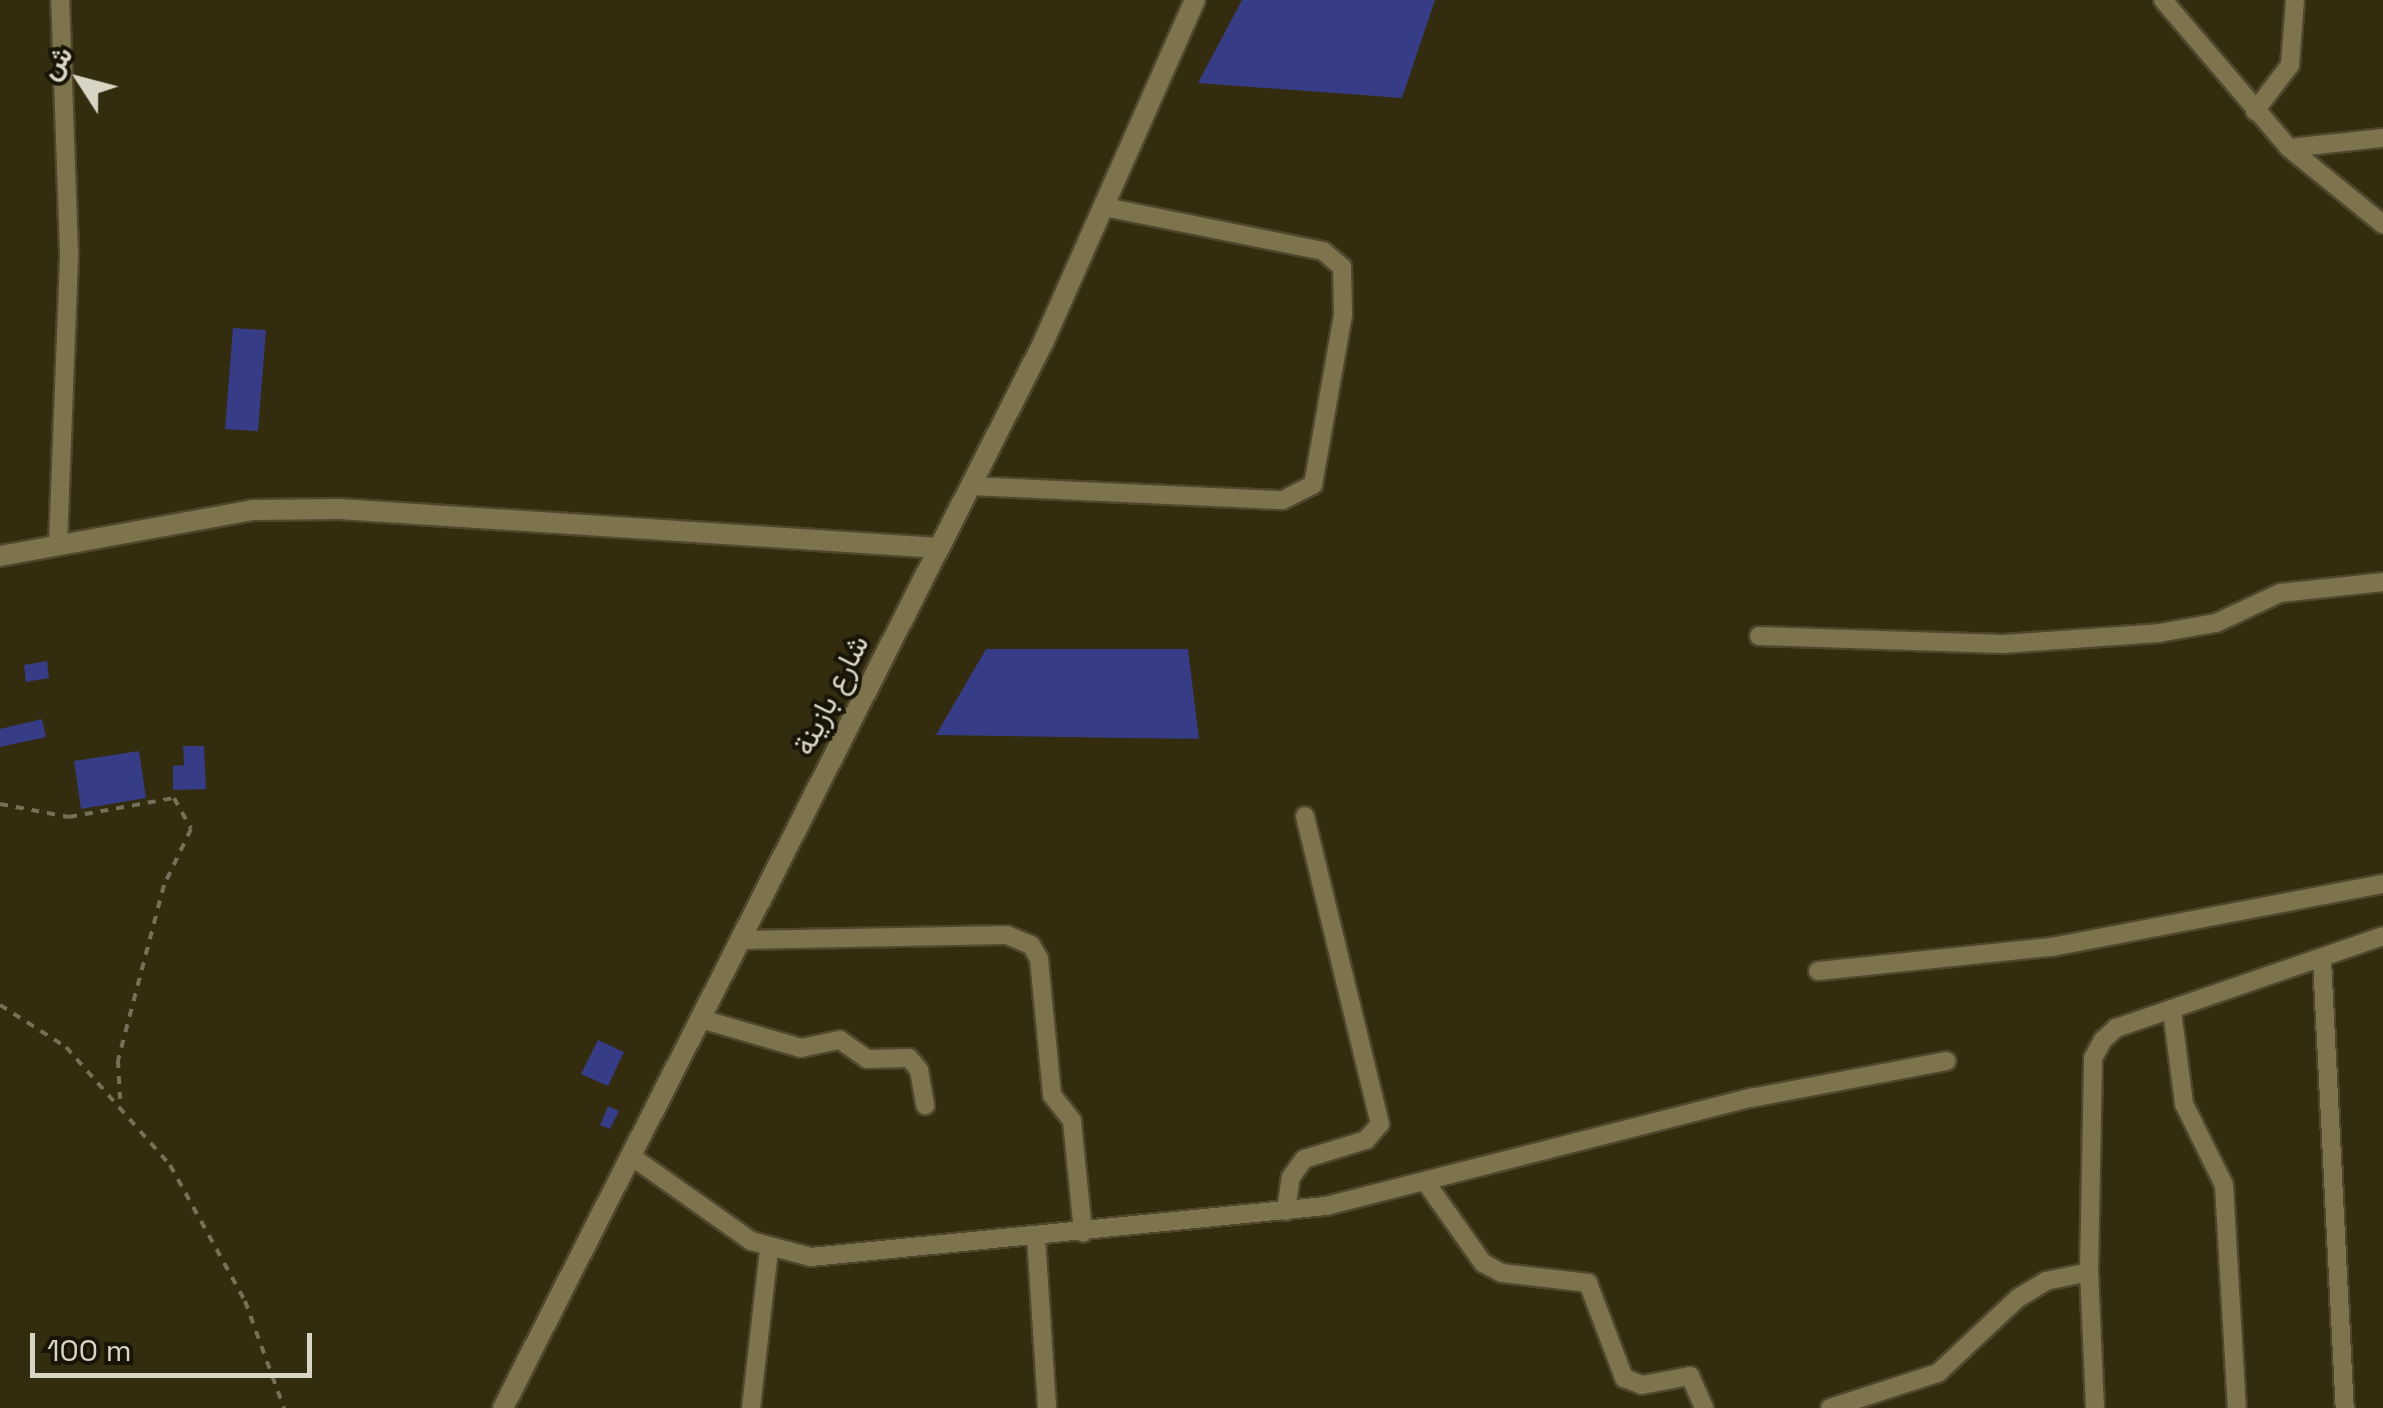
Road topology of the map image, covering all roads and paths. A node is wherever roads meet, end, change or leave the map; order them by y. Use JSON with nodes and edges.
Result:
{"nodes":[{"id":1,"x":60,"y":0,"type":"edge"},
{"id":2,"x":1194,"y":0,"type":"edge"},
{"id":3,"x":2163,"y":0,"type":"edge"},
{"id":4,"x":2295,"y":0,"type":"edge"},
{"id":5,"x":2255,"y":111,"type":"junction"},
{"id":6,"x":2383,"y":138,"type":"edge"},
{"id":7,"x":2288,"y":148,"type":"junction"},
{"id":8,"x":1105,"y":207,"type":"junction"},
{"id":9,"x":2383,"y":224,"type":"edge"},
{"id":10,"x":970,"y":486,"type":"junction"},
{"id":11,"x":58,"y":544,"type":"junction"},
{"id":12,"x":939,"y":548,"type":"junction"},
{"id":13,"x":0,"y":556,"type":"edge"},
{"id":14,"x":2383,"y":582,"type":"edge"},
{"id":15,"x":1759,"y":636,"type":"dead end"},
{"id":16,"x":0,"y":804,"type":"edge"},
{"id":17,"x":1305,"y":816,"type":"dead end"},
{"id":18,"x":2383,"y":884,"type":"edge"},
{"id":19,"x":2383,"y":936,"type":"edge"},
{"id":20,"x":741,"y":940,"type":"junction"},
{"id":21,"x":2322,"y":960,"type":"junction"},
{"id":22,"x":1818,"y":971,"type":"dead end"},
{"id":23,"x":0,"y":1005,"type":"edge"},
{"id":24,"x":2172,"y":1011,"type":"junction"},
{"id":25,"x":701,"y":1019,"type":"junction"},
{"id":26,"x":1948,"y":1062,"type":"dead end"},
{"id":27,"x":120,"y":1102,"type":"junction"},
{"id":28,"x":925,"y":1105,"type":"dead end"},
{"id":29,"x":631,"y":1156,"type":"junction"},
{"id":30,"x":1427,"y":1184,"type":"junction"},
{"id":31,"x":1286,"y":1212,"type":"junction"},
{"id":32,"x":1084,"y":1232,"type":"junction"},
{"id":33,"x":1036,"y":1237,"type":"junction"},
{"id":34,"x":769,"y":1250,"type":"junction"},
{"id":35,"x":2088,"y":1272,"type":"junction"},
{"id":36,"x":284,"y":1408,"type":"edge"},
{"id":37,"x":503,"y":1408,"type":"edge"},
{"id":38,"x":751,"y":1408,"type":"edge"},
{"id":39,"x":1047,"y":1408,"type":"edge"},
{"id":40,"x":1704,"y":1408,"type":"edge"},
{"id":41,"x":1830,"y":1408,"type":"edge"},
{"id":42,"x":2095,"y":1408,"type":"edge"},
{"id":43,"x":2237,"y":1408,"type":"edge"},
{"id":44,"x":2345,"y":1408,"type":"edge"}],
"edges":[{"from":1,"to":11,"type":"street"},
{"from":2,"to":8,"type":"street","name":"شارع بازينة"},
{"from":3,"to":5,"type":"street"},
{"from":4,"to":5,"type":"street"},
{"from":5,"to":7,"type":"street"},
{"from":6,"to":7,"type":"street"},
{"from":7,"to":9,"type":"street"},
{"from":8,"to":10,"type":"street","name":"شارع بازينة"},
{"from":8,"to":10,"type":"street"},
{"from":10,"to":12,"type":"street","name":"شارع بازينة"},
{"from":11,"to":12,"type":"street"},
{"from":11,"to":13,"type":"street"},
{"from":12,"to":20,"type":"street","name":"شارع بازينة"},
{"from":14,"to":15,"type":"street"},
{"from":16,"to":27,"type":"path"},
{"from":17,"to":31,"type":"street"},
{"from":18,"to":22,"type":"street"},
{"from":19,"to":21,"type":"street"},
{"from":20,"to":25,"type":"street","name":"شارع بازينة"},
{"from":20,"to":32,"type":"street"},
{"from":21,"to":24,"type":"street"},
{"from":21,"to":44,"type":"street"},
{"from":23,"to":27,"type":"path"},
{"from":24,"to":35,"type":"street"},
{"from":24,"to":43,"type":"street"},
{"from":25,"to":28,"type":"street"},
{"from":25,"to":29,"type":"street","name":"شارع بازينة"},
{"from":26,"to":30,"type":"street"},
{"from":27,"to":36,"type":"path"},
{"from":29,"to":34,"type":"street"},
{"from":29,"to":37,"type":"street","name":"شارع بازينة"},
{"from":30,"to":31,"type":"street"},
{"from":30,"to":40,"type":"street"},
{"from":31,"to":32,"type":"street"},
{"from":32,"to":33,"type":"street"},
{"from":33,"to":34,"type":"street"},
{"from":33,"to":39,"type":"street"},
{"from":34,"to":38,"type":"street"},
{"from":35,"to":41,"type":"street"},
{"from":35,"to":42,"type":"street"}]}
